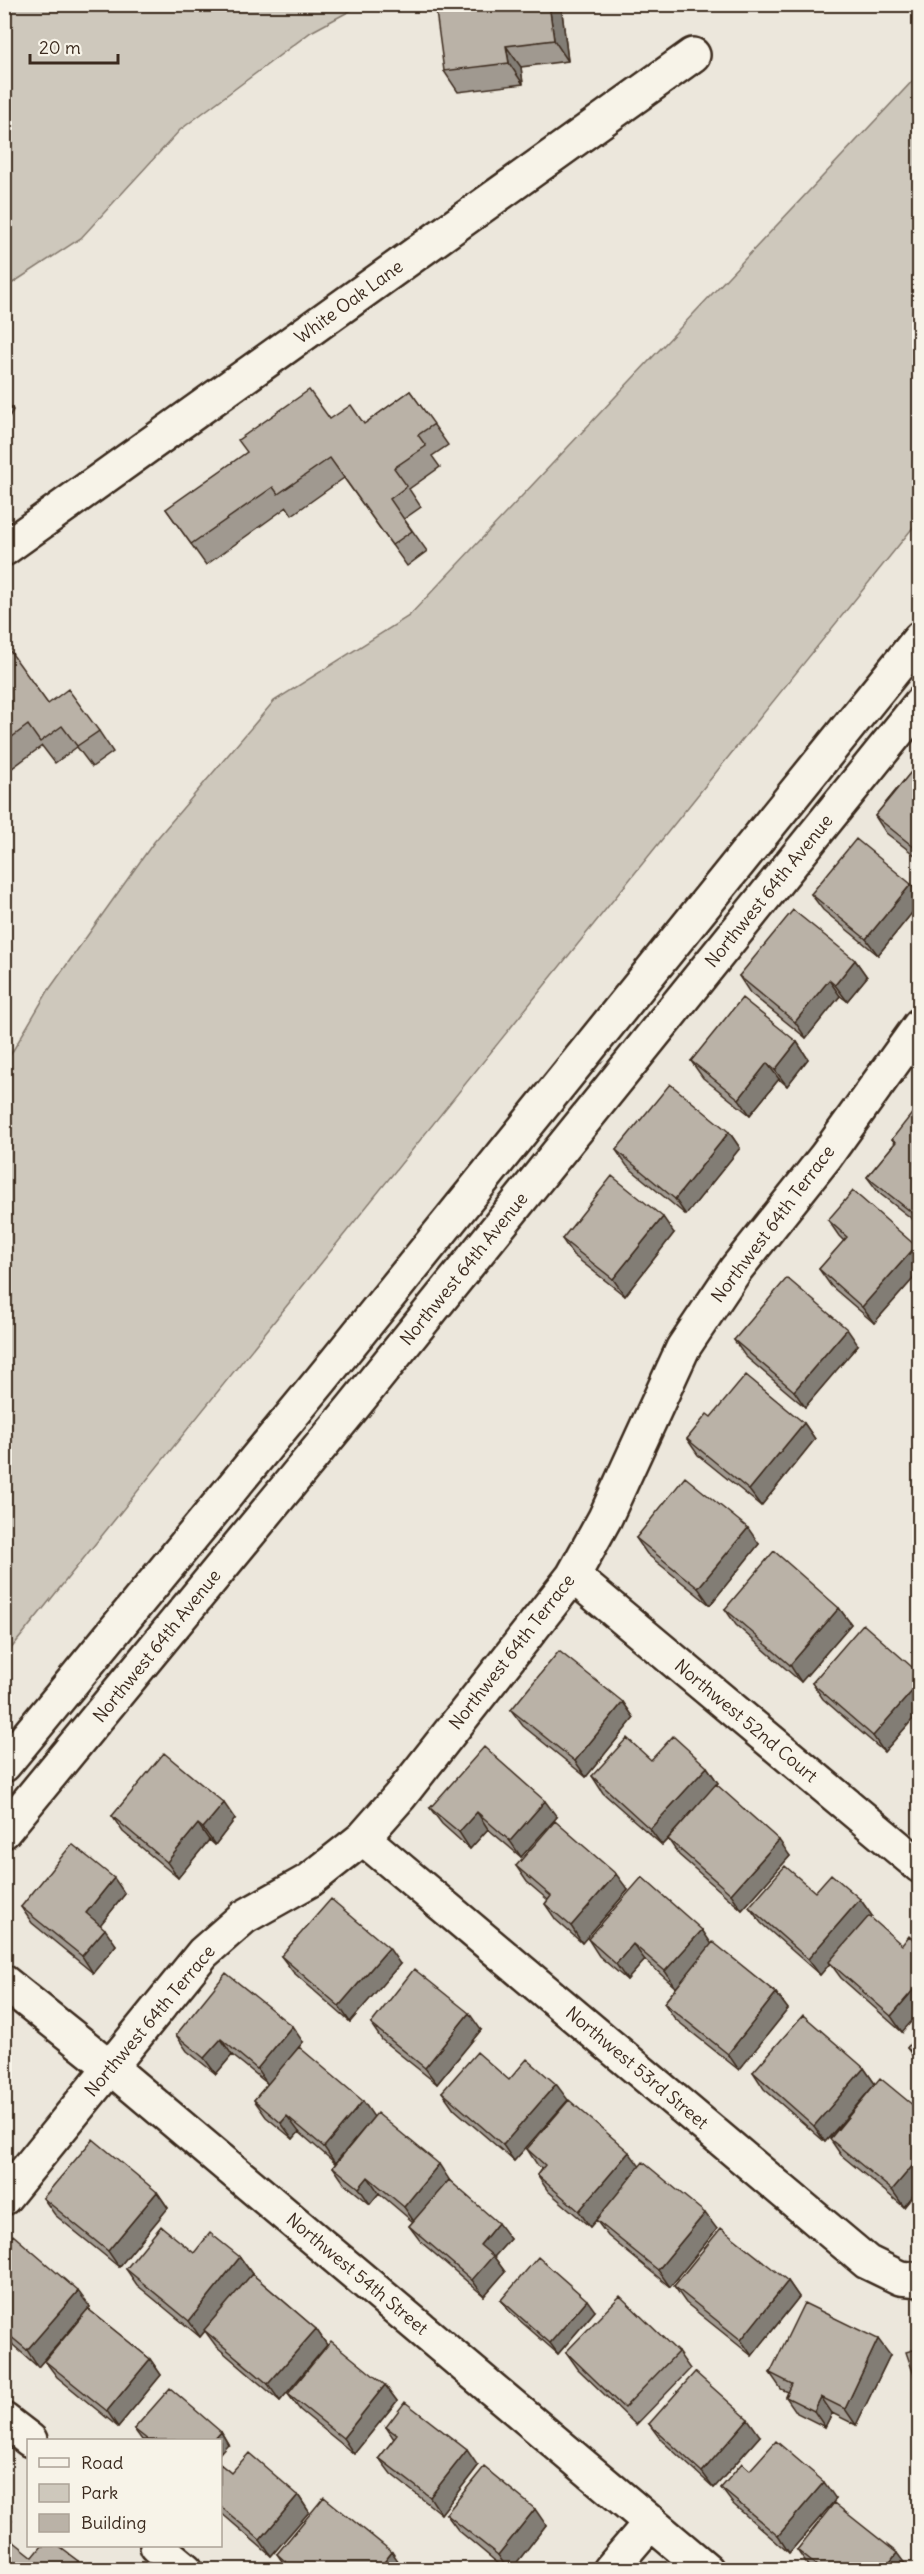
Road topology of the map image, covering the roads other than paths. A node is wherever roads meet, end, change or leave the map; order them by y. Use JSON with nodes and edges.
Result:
{"nodes":[{"id":1,"x":693,"y":55,"type":"dead end"},
{"id":2,"x":4,"y":549,"type":"edge"},
{"id":3,"x":920,"y":638,"type":"edge"},
{"id":4,"x":920,"y":704,"type":"edge"},
{"id":5,"x":920,"y":1025,"type":"edge"},
{"id":6,"x":573,"y":1576,"type":"junction"},
{"id":7,"x":4,"y":1765,"type":"edge"},
{"id":8,"x":4,"y":1832,"type":"edge"},
{"id":9,"x":363,"y":1838,"type":"junction"},
{"id":10,"x":920,"y":1866,"type":"edge"},
{"id":11,"x":4,"y":1982,"type":"edge"},
{"id":12,"x":110,"y":2067,"type":"junction"},
{"id":13,"x":4,"y":2198,"type":"edge"},
{"id":14,"x":920,"y":2280,"type":"edge"},
{"id":15,"x":4,"y":2420,"type":"edge"},
{"id":16,"x":29,"y":2439,"type":"edge"},
{"id":17,"x":651,"y":2522,"type":"junction"},
{"id":18,"x":158,"y":2547,"type":"edge"},
{"id":19,"x":186,"y":2570,"type":"edge"},
{"id":20,"x":610,"y":2570,"type":"edge"},
{"id":21,"x":707,"y":2570,"type":"edge"}],
"edges":[{"from":1,"to":2,"type":"street","name":"White Oak Lane"},
{"from":3,"to":7,"type":"street"},
{"from":4,"to":8,"type":"street","name":"Northwest 64th Avenue"},
{"from":5,"to":6,"type":"street","name":"Northwest 64th Terrace"},
{"from":6,"to":9,"type":"street","name":"Northwest 64th Terrace"},
{"from":6,"to":10,"type":"street","name":"Northwest 52nd Court"},
{"from":9,"to":12,"type":"street","name":"Northwest 64th Terrace"},
{"from":9,"to":14,"type":"street","name":"Northwest 53rd Street"},
{"from":11,"to":12,"type":"street","name":"Northwest 54th Street"},
{"from":12,"to":13,"type":"street","name":"Northwest 64th Terrace"},
{"from":12,"to":17,"type":"street","name":"Northwest 54th Street"},
{"from":15,"to":16,"type":"street"},
{"from":17,"to":20,"type":"street"},
{"from":17,"to":21,"type":"street","name":"Northwest 54th Street"},
{"from":18,"to":19,"type":"street"}]}
